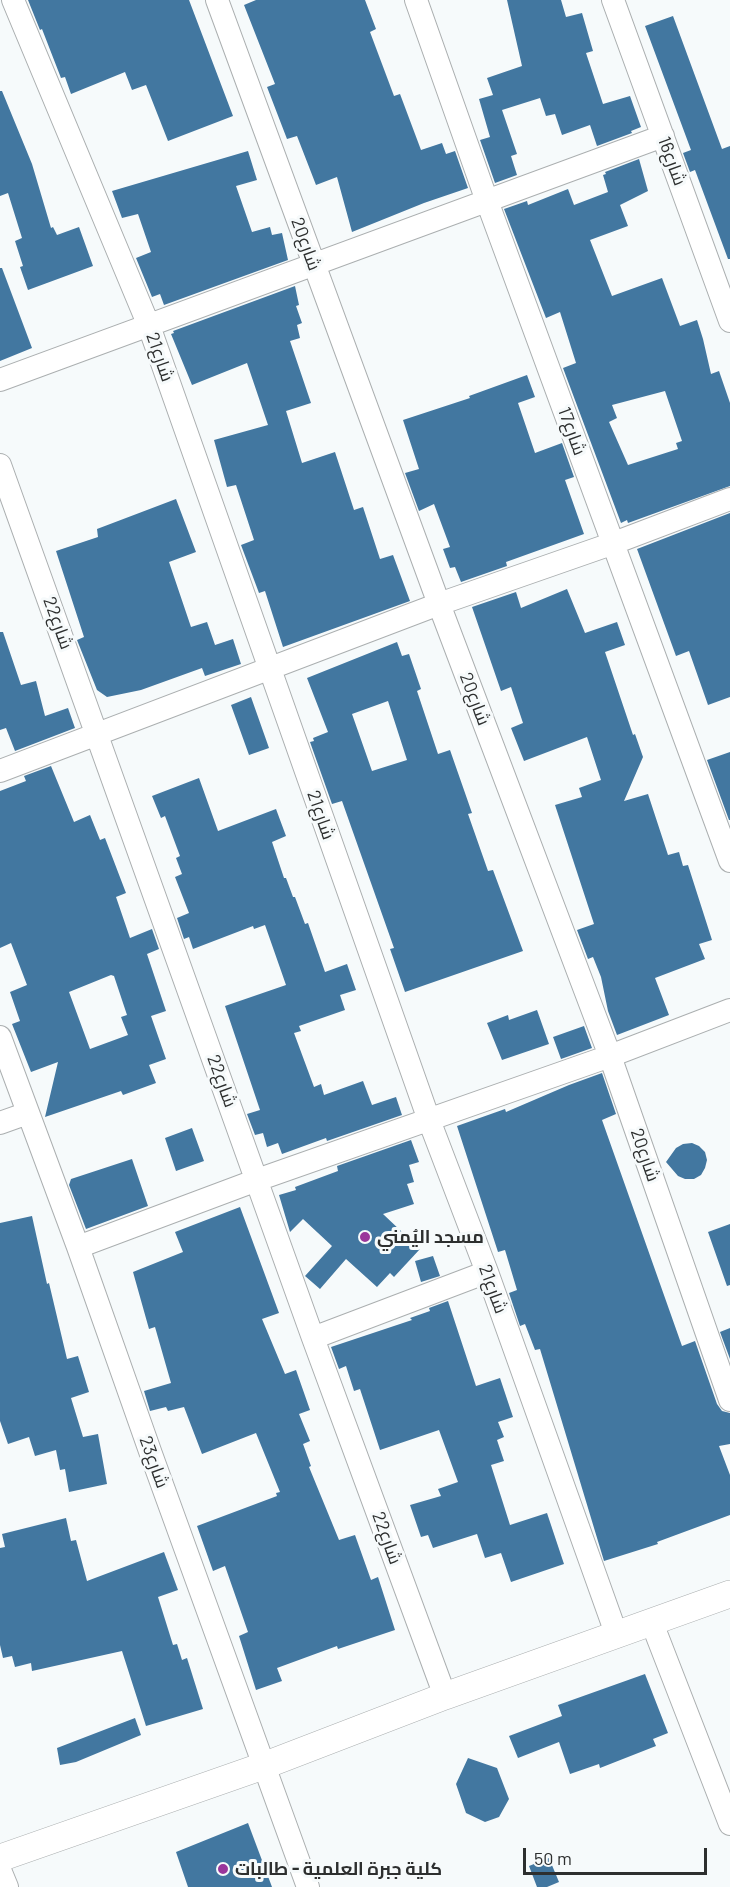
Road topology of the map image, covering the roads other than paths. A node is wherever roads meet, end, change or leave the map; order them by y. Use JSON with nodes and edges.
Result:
{"nodes":[{"id":1,"x":13,"y":0,"type":"edge"},
{"id":2,"x":217,"y":0,"type":"edge"},
{"id":3,"x":416,"y":0,"type":"edge"},
{"id":4,"x":613,"y":0,"type":"edge"},
{"id":5,"x":663,"y":136,"type":"junction"},
{"id":6,"x":488,"y":201,"type":"junction"},
{"id":7,"x":314,"y":265,"type":"junction"},
{"id":8,"x":730,"y":321,"type":"edge"},
{"id":9,"x":149,"y":326,"type":"junction"},
{"id":10,"x":0,"y":380,"type":"edge"},
{"id":11,"x":0,"y":465,"type":"edge"},
{"id":12,"x":730,"y":499,"type":"edge"},
{"id":13,"x":614,"y":543,"type":"junction"},
{"id":14,"x":439,"y":604,"type":"junction"},
{"id":15,"x":270,"y":668,"type":"junction"},
{"id":16,"x":98,"y":734,"type":"junction"},
{"id":17,"x":0,"y":771,"type":"edge"},
{"id":18,"x":730,"y":861,"type":"edge"},
{"id":19,"x":730,"y":1010,"type":"edge"},
{"id":20,"x":0,"y":1037,"type":"edge"},
{"id":21,"x":610,"y":1056,"type":"junction"},
{"id":22,"x":28,"y":1113,"type":"junction"},
{"id":23,"x":429,"y":1120,"type":"junction"},
{"id":24,"x":0,"y":1123,"type":"edge"},
{"id":25,"x":257,"y":1180,"type":"junction"},
{"id":26,"x":78,"y":1247,"type":"junction"},
{"id":27,"x":487,"y":1272,"type":"junction"},
{"id":28,"x":313,"y":1338,"type":"junction"},
{"id":29,"x":730,"y":1400,"type":"edge"},
{"id":30,"x":730,"y":1594,"type":"edge"},
{"id":31,"x":652,"y":1623,"type":"junction"},
{"id":32,"x":617,"y":1636,"type":"junction"},
{"id":33,"x":445,"y":1696,"type":"junction"},
{"id":34,"x":263,"y":1766,"type":"junction"},
{"id":35,"x":730,"y":1824,"type":"edge"},
{"id":36,"x":0,"y":1858,"type":"edge"},
{"id":37,"x":0,"y":1870,"type":"edge"},
{"id":38,"x":7,"y":1887,"type":"edge"},
{"id":39,"x":308,"y":1887,"type":"edge"}],
"edges":[{"from":1,"to":9,"type":"street","name":"شارع21"},
{"from":2,"to":7,"type":"street","name":"شارع20"},
{"from":3,"to":6,"type":"street","name":"شارع17"},
{"from":4,"to":5,"type":"street","name":"شارع16"},
{"from":5,"to":6,"type":"street"},
{"from":5,"to":8,"type":"street","name":"شارع16"},
{"from":6,"to":7,"type":"street"},
{"from":6,"to":13,"type":"street","name":"شارع17"},
{"from":7,"to":9,"type":"street"},
{"from":7,"to":14,"type":"street","name":"شارع20"},
{"from":9,"to":10,"type":"street"},
{"from":9,"to":15,"type":"street","name":"شارع21"},
{"from":11,"to":16,"type":"street","name":"شارع22"},
{"from":12,"to":13,"type":"street"},
{"from":13,"to":14,"type":"street"},
{"from":13,"to":18,"type":"street","name":"شارع17"},
{"from":14,"to":15,"type":"street"},
{"from":14,"to":21,"type":"street","name":"شارع20"},
{"from":15,"to":16,"type":"street"},
{"from":15,"to":23,"type":"street","name":"شارع21"},
{"from":16,"to":17,"type":"street"},
{"from":16,"to":25,"type":"street","name":"شارع22"},
{"from":19,"to":21,"type":"street"},
{"from":20,"to":22,"type":"street","name":"شارع23"},
{"from":21,"to":23,"type":"street"},
{"from":21,"to":29,"type":"street","name":"شارع20"},
{"from":22,"to":24,"type":"street"},
{"from":22,"to":26,"type":"street","name":"شارع23"},
{"from":23,"to":25,"type":"street"},
{"from":23,"to":27,"type":"street","name":"شارع21"},
{"from":25,"to":26,"type":"street"},
{"from":25,"to":28,"type":"street","name":"شارع22"},
{"from":26,"to":34,"type":"street","name":"شارع23"},
{"from":27,"to":28,"type":"street"},
{"from":27,"to":32,"type":"street","name":"شارع21"},
{"from":28,"to":33,"type":"street","name":"شارع22"},
{"from":30,"to":31,"type":"street"},
{"from":31,"to":32,"type":"street"},
{"from":31,"to":35,"type":"street"},
{"from":32,"to":33,"type":"street"},
{"from":33,"to":34,"type":"street"},
{"from":34,"to":36,"type":"street"},
{"from":34,"to":39,"type":"street","name":"شارع23"},
{"from":37,"to":38,"type":"street"}]}
